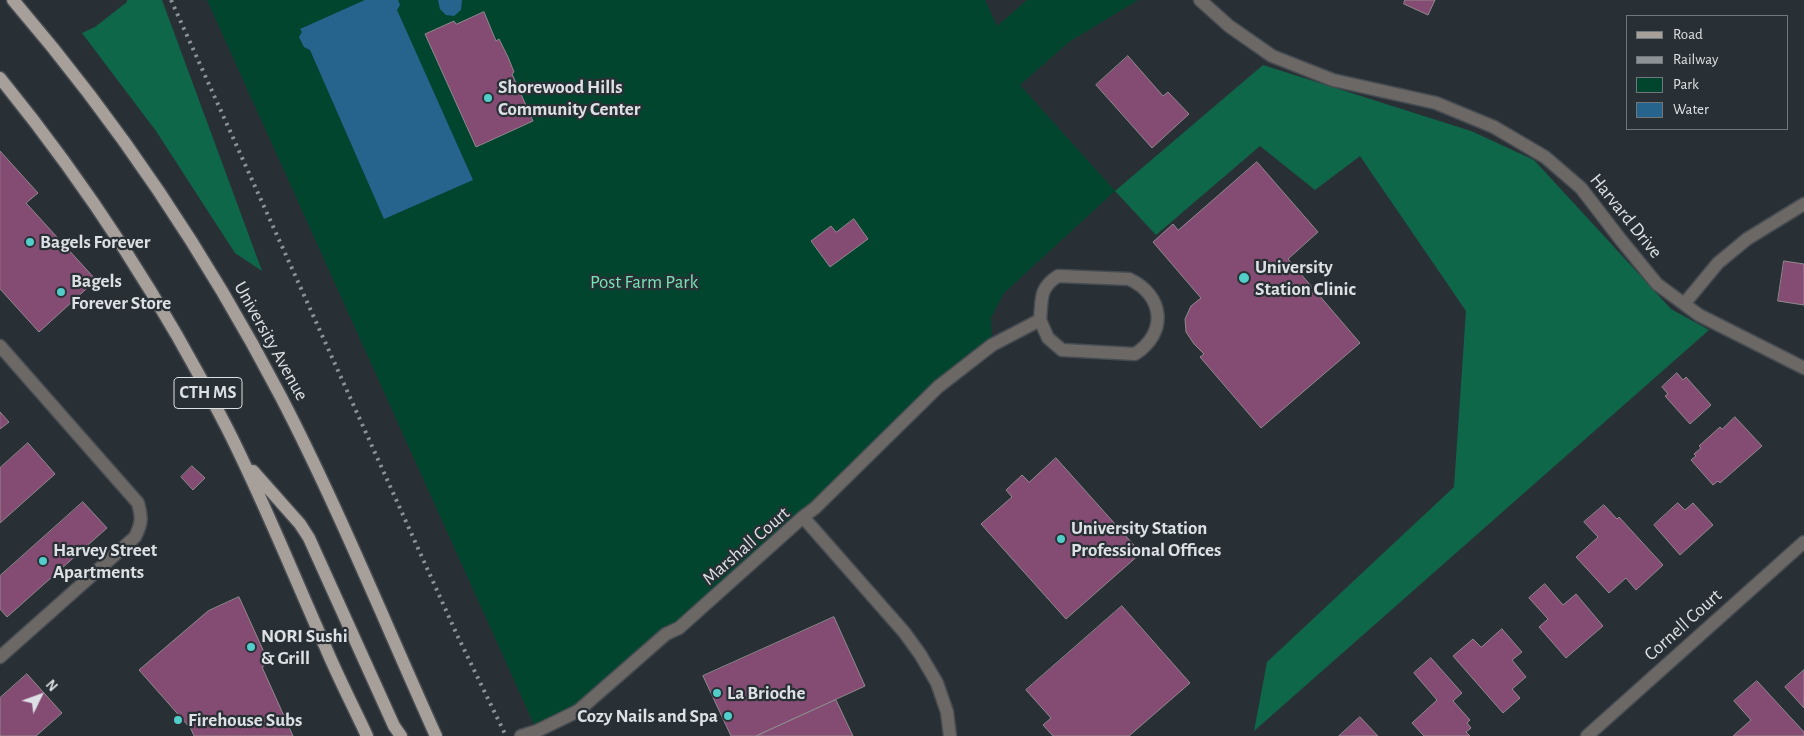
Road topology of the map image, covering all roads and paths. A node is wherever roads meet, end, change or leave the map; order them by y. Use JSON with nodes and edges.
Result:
{"nodes":[{"id":1,"x":13,"y":0,"type":"edge"},
{"id":2,"x":1200,"y":0,"type":"edge"},
{"id":3,"x":0,"y":78,"type":"edge"},
{"id":4,"x":1804,"y":204,"type":"edge"},
{"id":5,"x":1684,"y":304,"type":"junction"},
{"id":6,"x":1040,"y":320,"type":"junction"},
{"id":7,"x":0,"y":346,"type":"edge"},
{"id":8,"x":1804,"y":368,"type":"edge"},
{"id":9,"x":243,"y":460,"type":"junction"},
{"id":10,"x":803,"y":517,"type":"junction"},
{"id":11,"x":1804,"y":542,"type":"edge"},
{"id":12,"x":0,"y":657,"type":"edge"},
{"id":13,"x":367,"y":736,"type":"edge"},
{"id":14,"x":401,"y":736,"type":"edge"},
{"id":15,"x":436,"y":736,"type":"edge"},
{"id":16,"x":521,"y":736,"type":"edge"},
{"id":17,"x":950,"y":736,"type":"edge"},
{"id":18,"x":1587,"y":736,"type":"edge"}],
"edges":[{"from":1,"to":15,"type":"main road","name":"University Avenue","number":"CTH MS"},
{"from":2,"to":5,"type":"street","name":"Harvard Drive"},
{"from":3,"to":9,"type":"main road","number":"CTH MS"},
{"from":4,"to":5,"type":"street"},
{"from":5,"to":8,"type":"street","name":"Harvard Drive"},
{"from":6,"to":6,"type":"street"},
{"from":6,"to":10,"type":"street"},
{"from":7,"to":12,"type":"street"},
{"from":9,"to":13,"type":"main road","number":"CTH MS"},
{"from":9,"to":14,"type":"main road"},
{"from":10,"to":16,"type":"street","name":"Marshall Court"},
{"from":10,"to":17,"type":"street","name":"Marshall Court"},
{"from":11,"to":18,"type":"street","name":"Cornell Court"}]}
